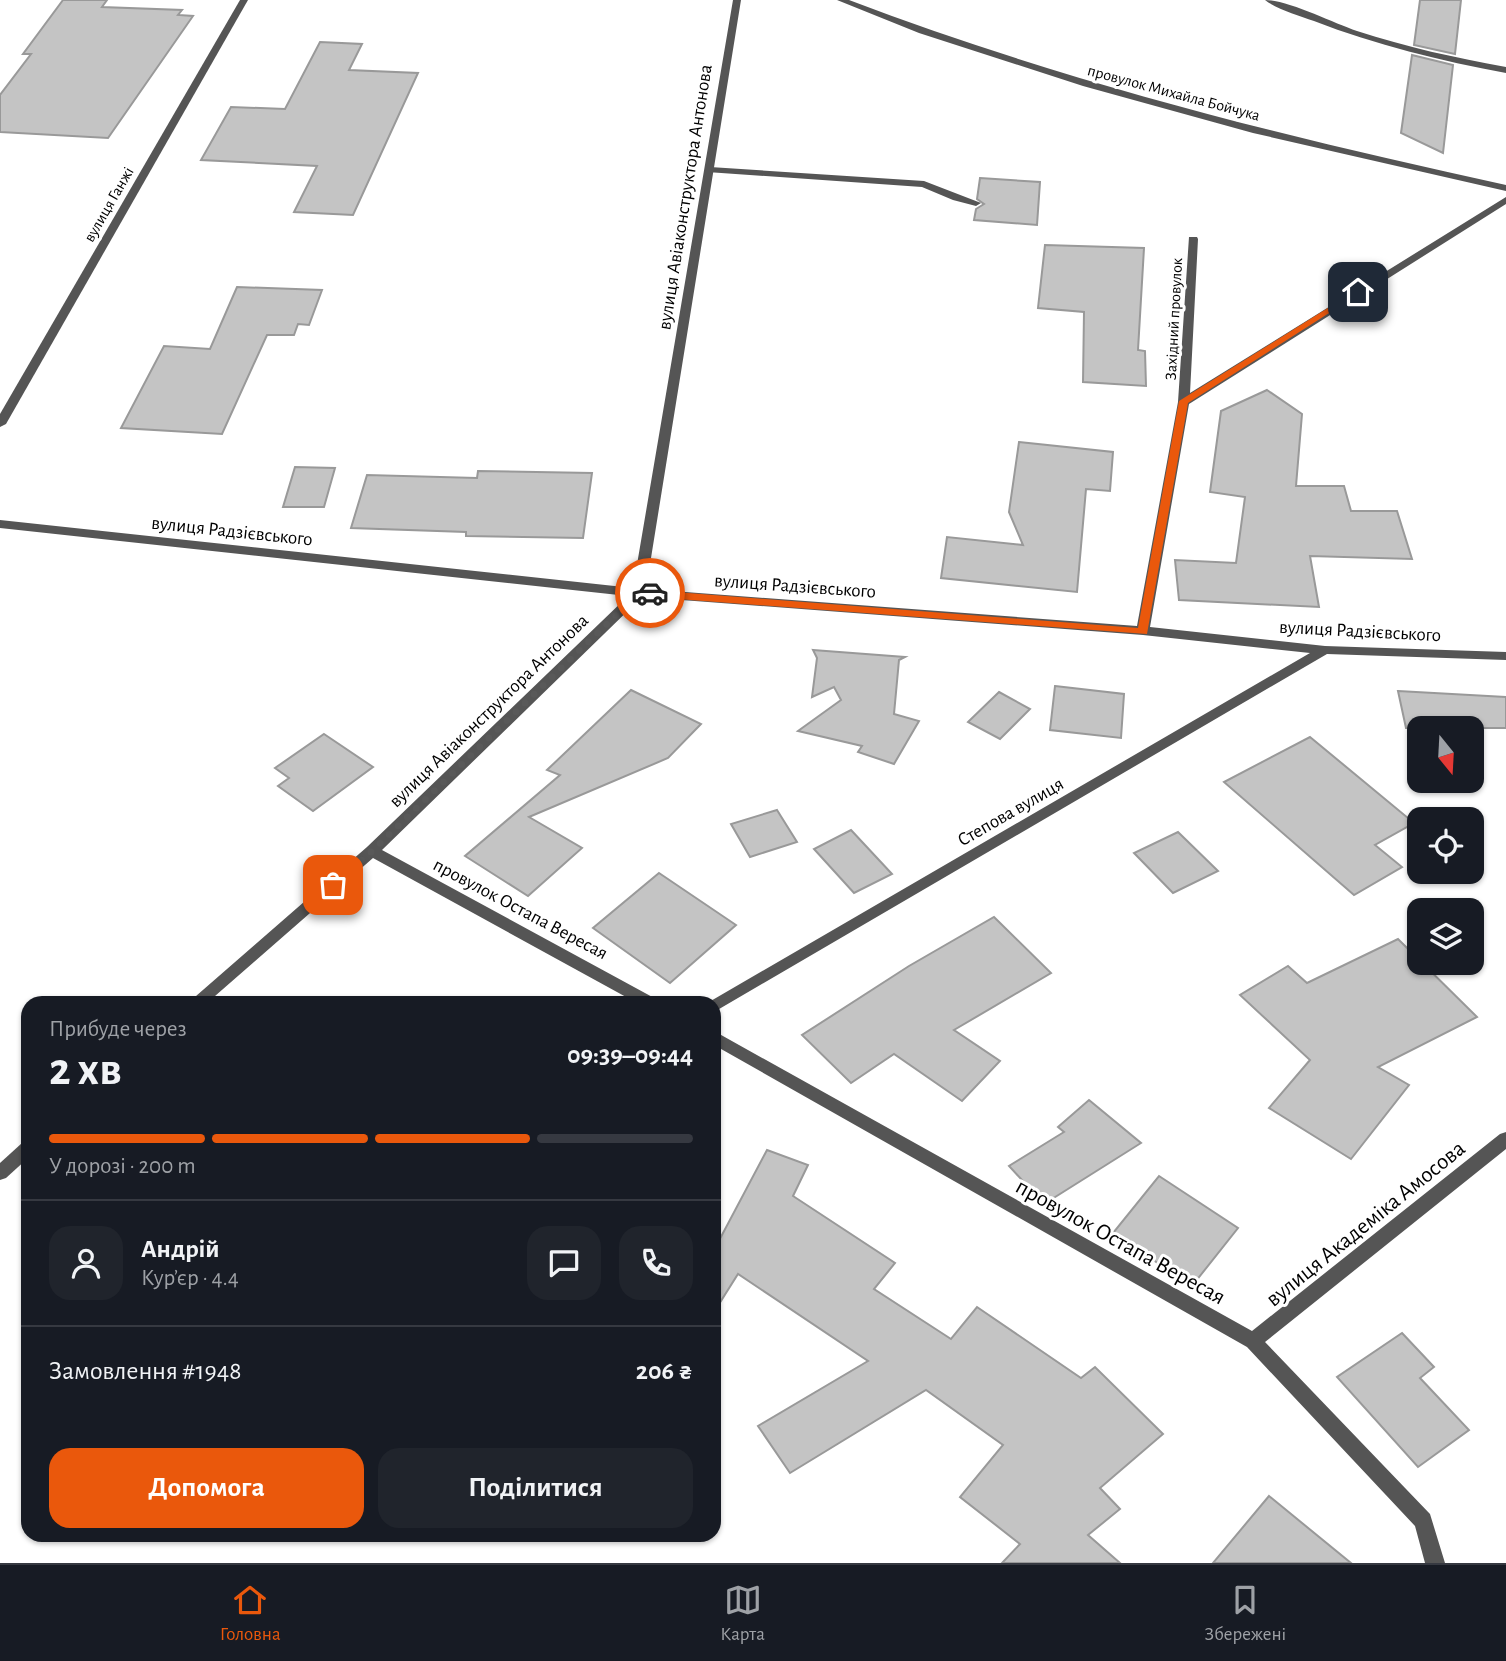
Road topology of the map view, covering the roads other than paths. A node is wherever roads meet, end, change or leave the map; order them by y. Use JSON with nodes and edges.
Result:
{"nodes":[{"id":1,"x":244,"y":0,"type":"edge"},
{"id":2,"x":737,"y":0,"type":"edge"},
{"id":3,"x":841,"y":0,"type":"edge"},
{"id":4,"x":1269,"y":0,"type":"edge"},
{"id":5,"x":1506,"y":69,"type":"edge"},
{"id":6,"x":710,"y":170,"type":"junction"},
{"id":7,"x":1506,"y":188,"type":"edge"},
{"id":8,"x":1506,"y":200,"type":"edge"},
{"id":9,"x":976,"y":202,"type":"dead end"},
{"id":10,"x":1193,"y":239,"type":"dead end"},
{"id":11,"x":1184,"y":401,"type":"junction"},
{"id":12,"x":0,"y":424,"type":"edge"},
{"id":13,"x":0,"y":524,"type":"edge"},
{"id":14,"x":639,"y":593,"type":"junction"},
{"id":15,"x":1143,"y":631,"type":"junction"},
{"id":16,"x":1325,"y":650,"type":"junction"},
{"id":17,"x":1506,"y":656,"type":"edge"},
{"id":18,"x":372,"y":851,"type":"junction"},
{"id":19,"x":204,"y":996,"type":"edge"},
{"id":20,"x":638,"y":996,"type":"edge"},
{"id":21,"x":721,"y":1002,"type":"edge"},
{"id":22,"x":721,"y":1041,"type":"edge"},
{"id":23,"x":1506,"y":1139,"type":"edge"},
{"id":24,"x":21,"y":1154,"type":"edge"},
{"id":25,"x":0,"y":1173,"type":"edge"},
{"id":26,"x":1253,"y":1341,"type":"junction"},
{"id":27,"x":1435,"y":1563,"type":"edge"}],
"edges":[{"from":1,"to":12,"type":"street","name":"вулиця Ганжі"},
{"from":2,"to":6,"type":"street","name":"вулиця Авіаконструктора Антонова"},
{"from":3,"to":7,"type":"street","name":"провулок Михайла Бойчука"},
{"from":4,"to":5,"type":"street"},
{"from":6,"to":9,"type":"street"},
{"from":6,"to":14,"type":"street","name":"вулиця Авіаконструктора Антонова"},
{"from":8,"to":11,"type":"street","name":"Західний провулок"},
{"from":10,"to":11,"type":"street","name":"Західний провулок"},
{"from":11,"to":15,"type":"street","name":"Західний провулок"},
{"from":13,"to":14,"type":"street","name":"вулиця Радзієвського"},
{"from":14,"to":15,"type":"street","name":"вулиця Радзієвського"},
{"from":14,"to":18,"type":"street","name":"вулиця Авіаконструктора Антонова"},
{"from":15,"to":16,"type":"street","name":"вулиця Радзієвського"},
{"from":16,"to":17,"type":"street","name":"вулиця Радзієвського"},
{"from":16,"to":21,"type":"street","name":"Степова вулиця"},
{"from":18,"to":19,"type":"street","name":"вулиця Авіаконструктора Антонова"},
{"from":18,"to":20,"type":"street","name":"провулок Остапа Вересая"},
{"from":22,"to":26,"type":"street","name":"провулок Остапа Вересая"},
{"from":23,"to":26,"type":"street","name":"вулиця Академіка Амосова"},
{"from":24,"to":25,"type":"street"},
{"from":26,"to":27,"type":"street","name":"провулок Остапа Вересая"}]}
